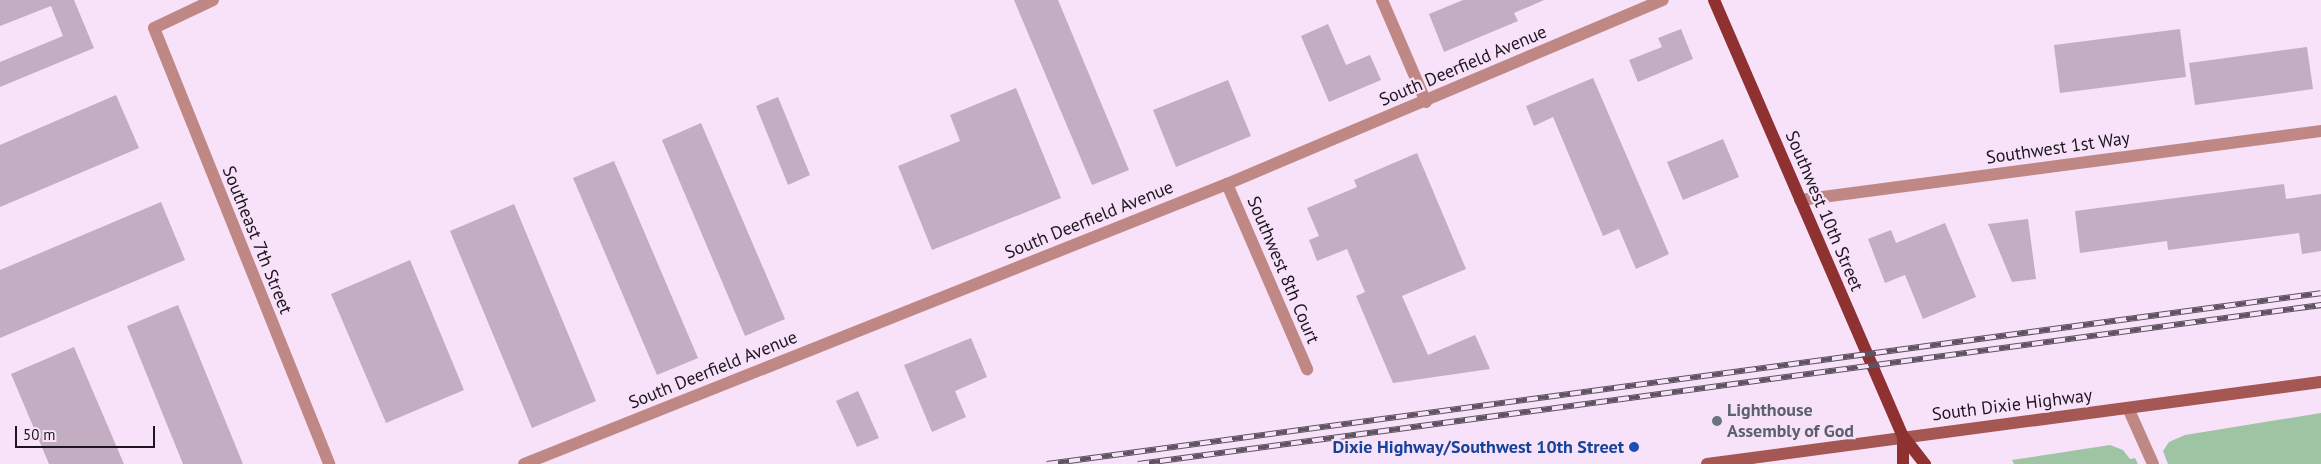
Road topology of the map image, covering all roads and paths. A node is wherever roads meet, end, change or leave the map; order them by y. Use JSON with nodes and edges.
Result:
{"nodes":[{"id":1,"x":213,"y":0,"type":"edge"},
{"id":2,"x":1382,"y":0,"type":"edge"},
{"id":3,"x":1663,"y":0,"type":"edge"},
{"id":4,"x":1714,"y":0,"type":"edge"},
{"id":5,"x":1426,"y":102,"type":"junction"},
{"id":6,"x":2321,"y":131,"type":"edge"},
{"id":7,"x":1227,"y":184,"type":"junction"},
{"id":8,"x":1800,"y":200,"type":"junction"},
{"id":9,"x":1307,"y":369,"type":"dead end"},
{"id":10,"x":2321,"y":382,"type":"edge"},
{"id":11,"x":2128,"y":408,"type":"junction"},
{"id":12,"x":1903,"y":436,"type":"junction"},
{"id":13,"x":328,"y":464,"type":"edge"},
{"id":14,"x":524,"y":464,"type":"edge"},
{"id":15,"x":1707,"y":464,"type":"edge"},
{"id":16,"x":1903,"y":464,"type":"edge"},
{"id":17,"x":1926,"y":464,"type":"edge"},
{"id":18,"x":2153,"y":464,"type":"edge"}],
"edges":[{"from":1,"to":13,"type":"street","name":"Southeast 7th Street"},
{"from":2,"to":5,"type":"street"},
{"from":3,"to":5,"type":"street","name":"South Deerfield Avenue"},
{"from":4,"to":8,"type":"main road","name":"Southwest 10th Street"},
{"from":5,"to":7,"type":"street","name":"South Deerfield Avenue"},
{"from":6,"to":8,"type":"street","name":"Southwest 1st Way"},
{"from":7,"to":9,"type":"street","name":"Southwest 8th Court"},
{"from":7,"to":14,"type":"street","name":"South Deerfield Avenue"},
{"from":8,"to":12,"type":"main road","name":"Southwest 10th Street"},
{"from":10,"to":11,"type":"main road","name":"South Dixie Highway"},
{"from":11,"to":12,"type":"main road","name":"South Dixie Highway"},
{"from":11,"to":18,"type":"street"},
{"from":12,"to":15,"type":"main road","name":"South Dixie Highway"},
{"from":12,"to":16,"type":"main road","name":"Southwest 10th Street"},
{"from":12,"to":17,"type":"main road","name":"Southwest 10th Street"}]}
